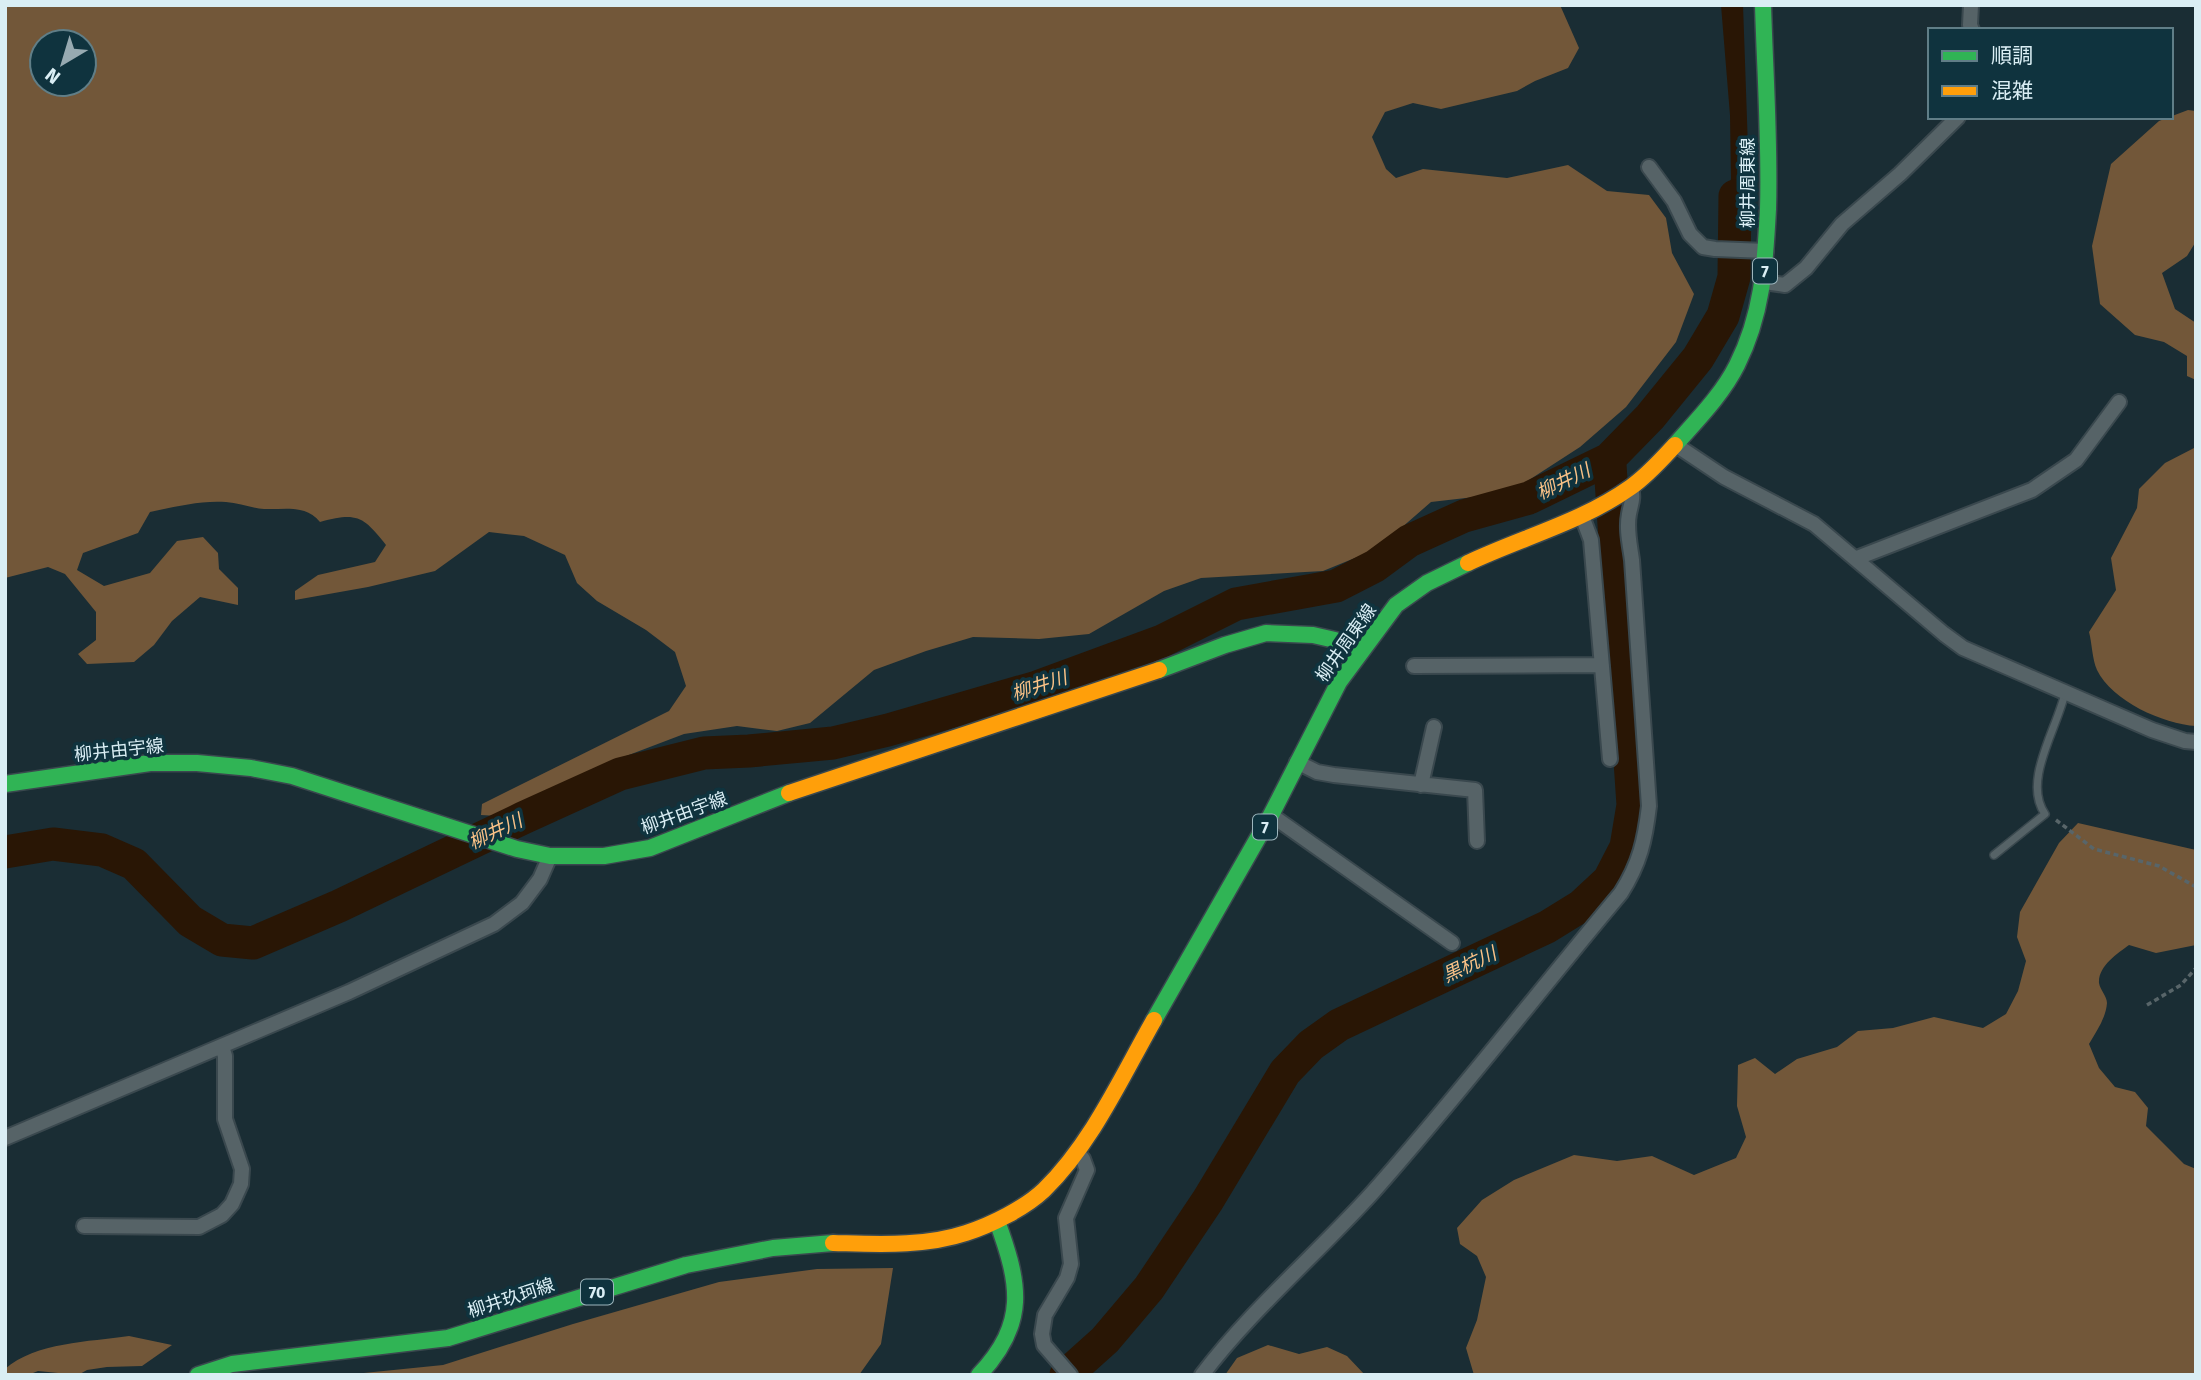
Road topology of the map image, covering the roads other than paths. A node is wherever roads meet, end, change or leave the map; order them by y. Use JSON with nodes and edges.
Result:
{"nodes":[{"id":1,"x":1763,"y":5,"type":"edge"},
{"id":2,"x":1971,"y":5,"type":"edge"},
{"id":3,"x":1971,"y":28,"type":"edge"},
{"id":4,"x":1956,"y":119,"type":"edge"},
{"id":5,"x":1649,"y":167,"type":"dead end"},
{"id":6,"x":1761,"y":250,"type":"junction"},
{"id":7,"x":1764,"y":282,"type":"junction"},
{"id":8,"x":2119,"y":402,"type":"dead end"},
{"id":9,"x":1675,"y":445,"type":"junction"},
{"id":10,"x":1629,"y":488,"type":"junction"},
{"id":11,"x":1582,"y":516,"type":"junction"},
{"id":12,"x":1857,"y":558,"type":"junction"},
{"id":13,"x":1357,"y":656,"type":"junction"},
{"id":14,"x":1602,"y":665,"type":"junction"},
{"id":15,"x":1414,"y":666,"type":"dead end"},
{"id":16,"x":2065,"y":693,"type":"junction"},
{"id":17,"x":1434,"y":727,"type":"dead end"},
{"id":18,"x":2196,"y":742,"type":"edge"},
{"id":19,"x":1610,"y":759,"type":"dead end"},
{"id":20,"x":1297,"y":762,"type":"junction"},
{"id":21,"x":5,"y":784,"type":"edge"},
{"id":22,"x":1421,"y":785,"type":"junction"},
{"id":23,"x":1271,"y":814,"type":"junction"},
{"id":24,"x":1477,"y":841,"type":"dead end"},
{"id":25,"x":1994,"y":855,"type":"dead end"},
{"id":26,"x":550,"y":856,"type":"junction"},
{"id":27,"x":1452,"y":943,"type":"dead end"},
{"id":28,"x":222,"y":1047,"type":"junction"},
{"id":29,"x":5,"y":1138,"type":"edge"},
{"id":30,"x":1077,"y":1152,"type":"junction"},
{"id":31,"x":997,"y":1221,"type":"junction"},
{"id":32,"x":84,"y":1226,"type":"dead end"},
{"id":33,"x":198,"y":1375,"type":"edge"},
{"id":34,"x":979,"y":1375,"type":"edge"},
{"id":35,"x":1070,"y":1375,"type":"edge"},
{"id":36,"x":1202,"y":1375,"type":"edge"}],
"edges":[{"from":1,"to":6,"type":"main road","name":"柳井周東線","number":"7"},
{"from":2,"to":3,"type":"street"},
{"from":4,"to":7,"type":"street"},
{"from":5,"to":6,"type":"street"},
{"from":6,"to":7,"type":"main road","name":"柳井周東線","number":"7"},
{"from":7,"to":9,"type":"main road","name":"柳井周東線","number":"7"},
{"from":8,"to":12,"type":"street"},
{"from":9,"to":10,"type":"main road","name":"柳井周東線","number":"7"},
{"from":9,"to":12,"type":"street"},
{"from":10,"to":11,"type":"main road","name":"柳井周東線","number":"7"},
{"from":10,"to":36,"type":"street"},
{"from":11,"to":13,"type":"main road","name":"柳井周東線","number":"7"},
{"from":11,"to":14,"type":"street"},
{"from":12,"to":16,"type":"street"},
{"from":13,"to":20,"type":"main road","name":"柳井周東線","number":"7"},
{"from":13,"to":26,"type":"main road","name":"柳井由宇線"},
{"from":14,"to":15,"type":"street"},
{"from":14,"to":19,"type":"street"},
{"from":16,"to":18,"type":"street"},
{"from":16,"to":25,"type":"lane"},
{"from":17,"to":22,"type":"street"},
{"from":20,"to":22,"type":"street"},
{"from":20,"to":23,"type":"main road","name":"柳井周東線","number":"7"},
{"from":21,"to":26,"type":"main road","name":"柳井由宇線"},
{"from":22,"to":24,"type":"street"},
{"from":23,"to":27,"type":"street"},
{"from":23,"to":30,"type":"main road","name":"柳井周東線","number":"7"},
{"from":26,"to":28,"type":"street"},
{"from":28,"to":29,"type":"street"},
{"from":28,"to":32,"type":"street"},
{"from":30,"to":31,"type":"main road","name":"柳井周東線","number":"7"},
{"from":30,"to":35,"type":"street"},
{"from":31,"to":33,"type":"main road","name":"柳井玖珂線","number":"70"},
{"from":31,"to":34,"type":"main road"}]}
